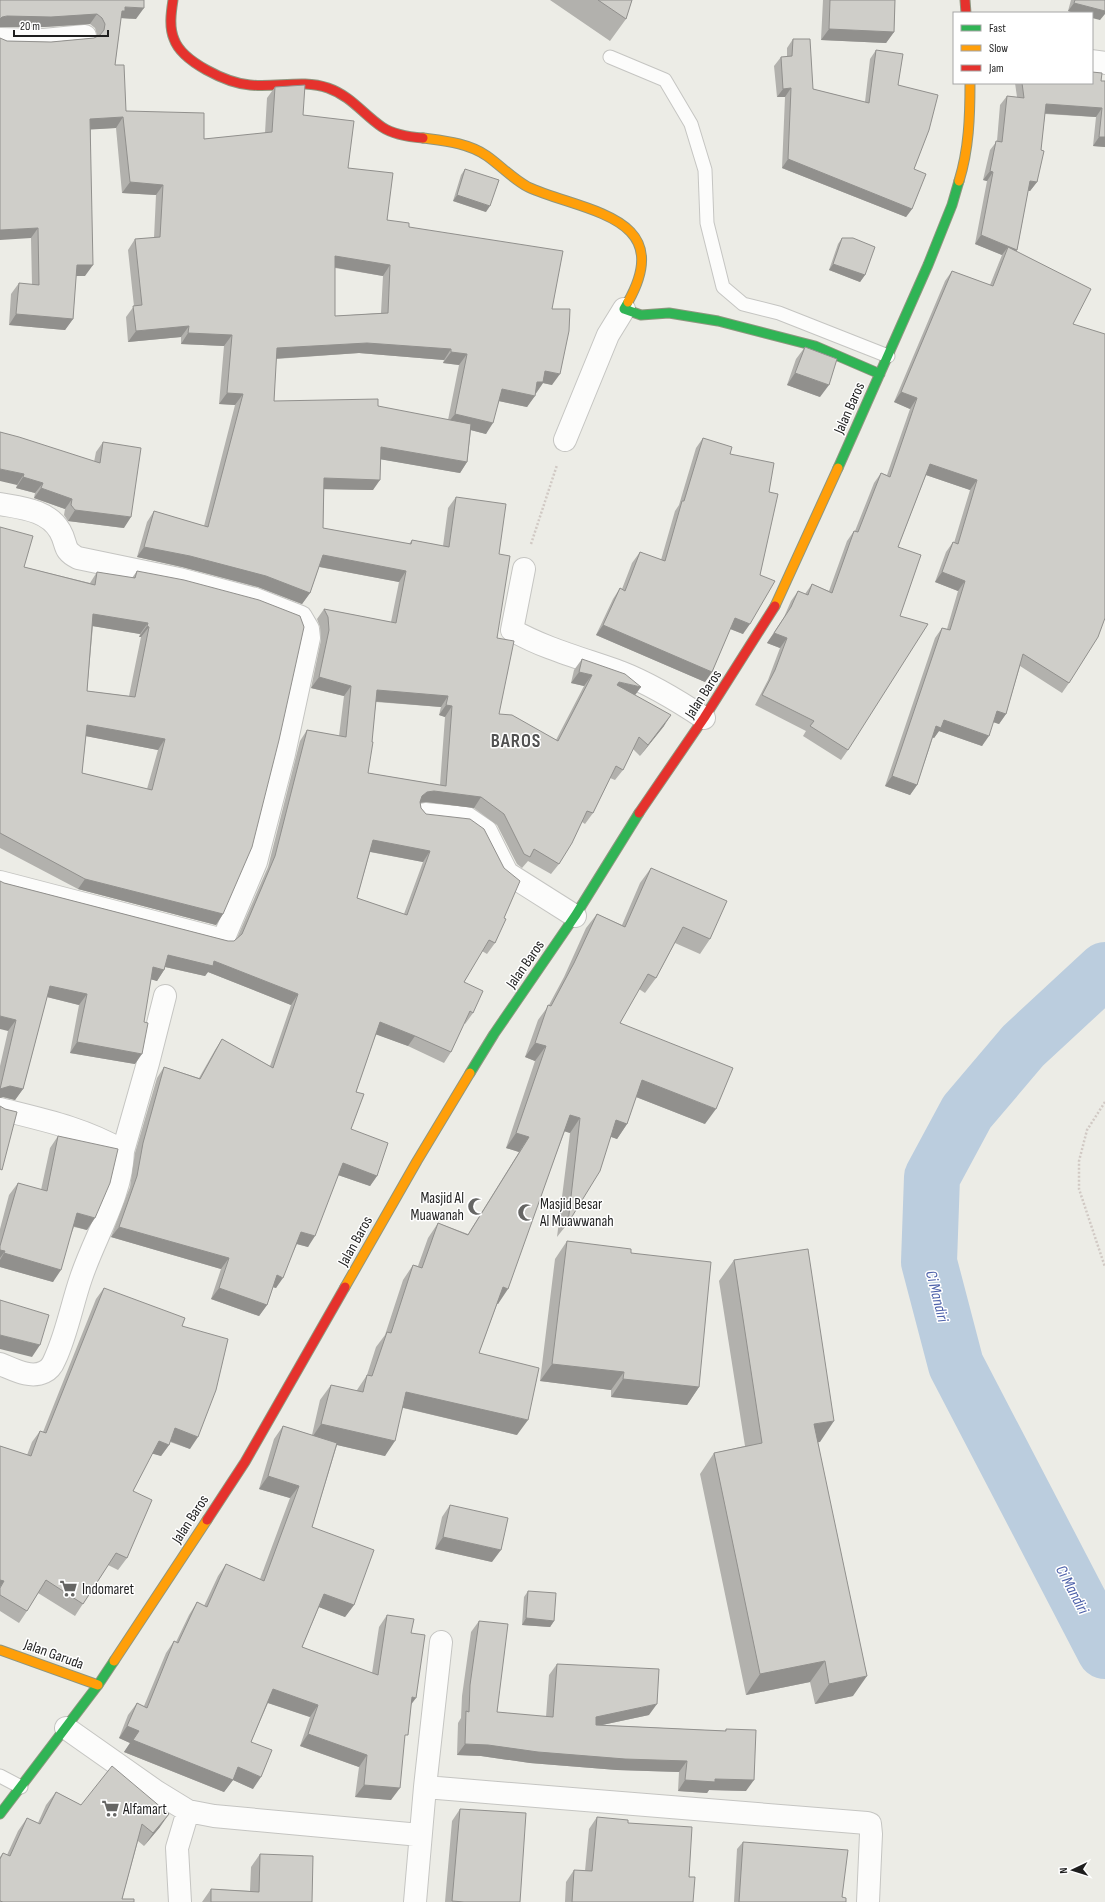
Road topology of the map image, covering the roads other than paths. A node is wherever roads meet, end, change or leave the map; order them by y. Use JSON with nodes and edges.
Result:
{"nodes":[{"id":1,"x":173,"y":0,"type":"edge"},
{"id":2,"x":965,"y":0,"type":"edge"},
{"id":3,"x":966,"y":12,"type":"edge"},
{"id":4,"x":86,"y":36,"type":"dead end"},
{"id":5,"x":0,"y":39,"type":"edge"},
{"id":6,"x":610,"y":57,"type":"dead end"},
{"id":7,"x":1093,"y":61,"type":"edge"},
{"id":8,"x":1105,"y":63,"type":"edge"},
{"id":9,"x":970,"y":84,"type":"edge"},
{"id":10,"x":624,"y":309,"type":"junction"},
{"id":11,"x":888,"y":356,"type":"junction"},
{"id":12,"x":880,"y":374,"type":"junction"},
{"id":13,"x":565,"y":440,"type":"road end"},
{"id":14,"x":0,"y":504,"type":"edge"},
{"id":15,"x":524,"y":569,"type":"road end"},
{"id":16,"x":704,"y":718,"type":"junction"},
{"id":17,"x":425,"y":814,"type":"edge"},
{"id":18,"x":0,"y":882,"type":"edge"},
{"id":19,"x":575,"y":916,"type":"junction"},
{"id":20,"x":165,"y":996,"type":"dead end"},
{"id":21,"x":0,"y":1110,"type":"edge"},
{"id":22,"x":123,"y":1151,"type":"junction"},
{"id":23,"x":0,"y":1364,"type":"edge"},
{"id":24,"x":441,"y":1642,"type":"dead end"},
{"id":25,"x":0,"y":1650,"type":"edge"},
{"id":26,"x":98,"y":1685,"type":"junction"},
{"id":27,"x":66,"y":1728,"type":"junction"},
{"id":28,"x":0,"y":1776,"type":"edge"},
{"id":29,"x":21,"y":1787,"type":"junction"},
{"id":30,"x":425,"y":1787,"type":"junction"},
{"id":31,"x":188,"y":1811,"type":"junction"},
{"id":32,"x":0,"y":1814,"type":"edge"},
{"id":33,"x":420,"y":1835,"type":"junction"},
{"id":34,"x":180,"y":1902,"type":"edge"},
{"id":35,"x":416,"y":1902,"type":"edge"},
{"id":36,"x":868,"y":1902,"type":"edge"}],
"edges":[{"from":1,"to":10,"type":"main road"},
{"from":2,"to":3,"type":"main road"},
{"from":4,"to":5,"type":"street"},
{"from":6,"to":11,"type":"lane"},
{"from":7,"to":8,"type":"street"},
{"from":9,"to":11,"type":"main road","name":"Jalan Baros"},
{"from":10,"to":12,"type":"main road"},
{"from":10,"to":13,"type":"street"},
{"from":11,"to":12,"type":"main road","name":"Jalan Baros"},
{"from":12,"to":16,"type":"main road","name":"Jalan Baros"},
{"from":14,"to":18,"type":"street"},
{"from":15,"to":16,"type":"street"},
{"from":16,"to":19,"type":"main road","name":"Jalan Baros"},
{"from":17,"to":19,"type":"street"},
{"from":19,"to":26,"type":"main road","name":"Jalan Baros"},
{"from":20,"to":22,"type":"street"},
{"from":21,"to":22,"type":"street"},
{"from":22,"to":23,"type":"street"},
{"from":24,"to":30,"type":"street"},
{"from":25,"to":26,"type":"main road","name":"Jalan Garuda"},
{"from":26,"to":27,"type":"main road","name":"Jalan Baros"},
{"from":27,"to":29,"type":"main road","name":"Jalan Baros"},
{"from":27,"to":31,"type":"street"},
{"from":28,"to":29,"type":"lane"},
{"from":29,"to":32,"type":"main road","name":"Jalan Baros"},
{"from":30,"to":33,"type":"street"},
{"from":30,"to":36,"type":"street"},
{"from":31,"to":33,"type":"street"},
{"from":31,"to":34,"type":"street"},
{"from":33,"to":35,"type":"street"}]}
